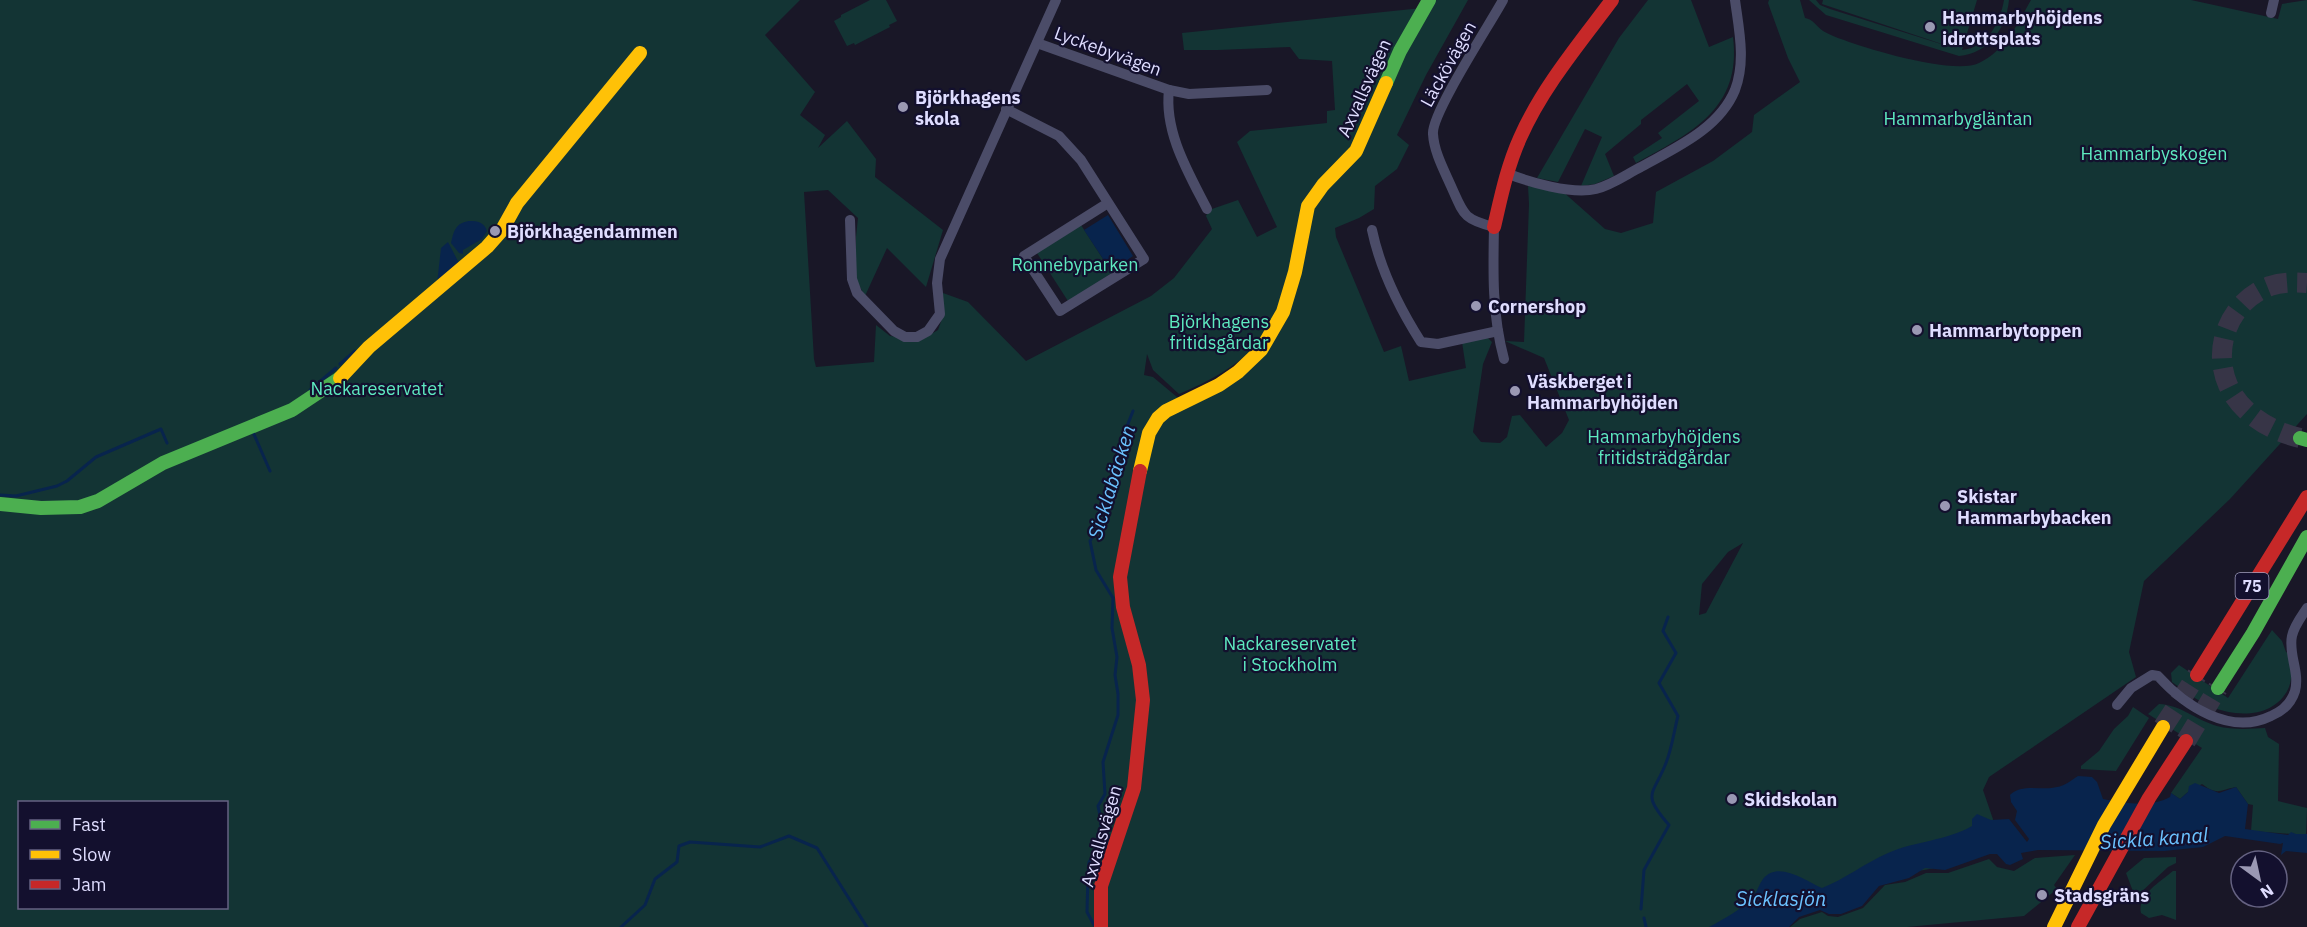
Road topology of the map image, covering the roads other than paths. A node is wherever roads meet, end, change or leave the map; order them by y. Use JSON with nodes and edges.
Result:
{"nodes":[{"id":1,"x":1056,"y":0,"type":"edge"},
{"id":2,"x":1429,"y":0,"type":"edge"},
{"id":3,"x":1503,"y":0,"type":"edge"},
{"id":4,"x":1612,"y":0,"type":"edge"},
{"id":5,"x":1736,"y":0,"type":"edge"},
{"id":6,"x":2274,"y":0,"type":"edge"},
{"id":7,"x":2271,"y":13,"type":"dead end"},
{"id":8,"x":1037,"y":42,"type":"junction"},
{"id":9,"x":640,"y":53,"type":"dead end"},
{"id":10,"x":1168,"y":90,"type":"junction"},
{"id":11,"x":1267,"y":90,"type":"dead end"},
{"id":12,"x":1006,"y":109,"type":"junction"},
{"id":13,"x":1506,"y":173,"type":"junction"},
{"id":14,"x":1108,"y":203,"type":"junction"},
{"id":15,"x":1206,"y":210,"type":"dead end"},
{"id":16,"x":850,"y":220,"type":"dead end"},
{"id":17,"x":1494,"y":227,"type":"junction"},
{"id":18,"x":1372,"y":230,"type":"dead end"},
{"id":19,"x":1498,"y":331,"type":"junction"},
{"id":20,"x":1504,"y":359,"type":"dead end"},
{"id":21,"x":2307,"y":484,"type":"edge"},
{"id":22,"x":2307,"y":497,"type":"edge"},
{"id":23,"x":0,"y":504,"type":"edge"},
{"id":24,"x":2296,"y":515,"type":"junction"},
{"id":25,"x":2307,"y":537,"type":"edge"},
{"id":26,"x":2307,"y":556,"type":"edge"},
{"id":27,"x":2307,"y":608,"type":"edge"},
{"id":28,"x":2253,"y":633,"type":"junction"},
{"id":29,"x":2197,"y":675,"type":"tunnel mouth"},
{"id":30,"x":2218,"y":688,"type":"tunnel mouth"},
{"id":31,"x":2118,"y":705,"type":"dead end"},
{"id":32,"x":2163,"y":728,"type":"tunnel mouth"},
{"id":33,"x":2186,"y":741,"type":"tunnel mouth"},
{"id":34,"x":2111,"y":865,"type":"junction"},
{"id":35,"x":1101,"y":927,"type":"edge"},
{"id":36,"x":2052,"y":927,"type":"edge"},
{"id":37,"x":2078,"y":927,"type":"edge"},
{"id":38,"x":2086,"y":927,"type":"edge"}],
"edges":[{"from":1,"to":8,"type":"street"},
{"from":2,"to":35,"type":"main road","name":"Axvallsvägen"},
{"from":3,"to":17,"type":"street","name":"Läckövägen"},
{"from":4,"to":13,"type":"main road"},
{"from":5,"to":13,"type":"street"},
{"from":6,"to":7,"type":"street"},
{"from":8,"to":10,"type":"street","name":"Lyckebyvägen"},
{"from":8,"to":12,"type":"street"},
{"from":9,"to":23,"type":"main road"},
{"from":10,"to":11,"type":"street","name":"Lyckebyvägen"},
{"from":10,"to":15,"type":"street","name":"Lyckebyvägen"},
{"from":12,"to":14,"type":"street"},
{"from":12,"to":16,"type":"street"},
{"from":13,"to":17,"type":"main road"},
{"from":14,"to":14,"type":"street"},
{"from":17,"to":19,"type":"street"},
{"from":18,"to":19,"type":"street"},
{"from":19,"to":20,"type":"street"},
{"from":21,"to":24,"type":"main road"},
{"from":22,"to":24,"type":"main road","number":"75"},
{"from":24,"to":29,"type":"main road","number":"75"},
{"from":25,"to":28,"type":"main road","number":"75"},
{"from":26,"to":28,"type":"main road"},
{"from":27,"to":31,"type":"street"},
{"from":28,"to":30,"type":"main road","number":"75"},
{"from":32,"to":36,"type":"main road"},
{"from":33,"to":34,"type":"main road"},
{"from":34,"to":37,"type":"main road"},
{"from":34,"to":38,"type":"main road"}]}
